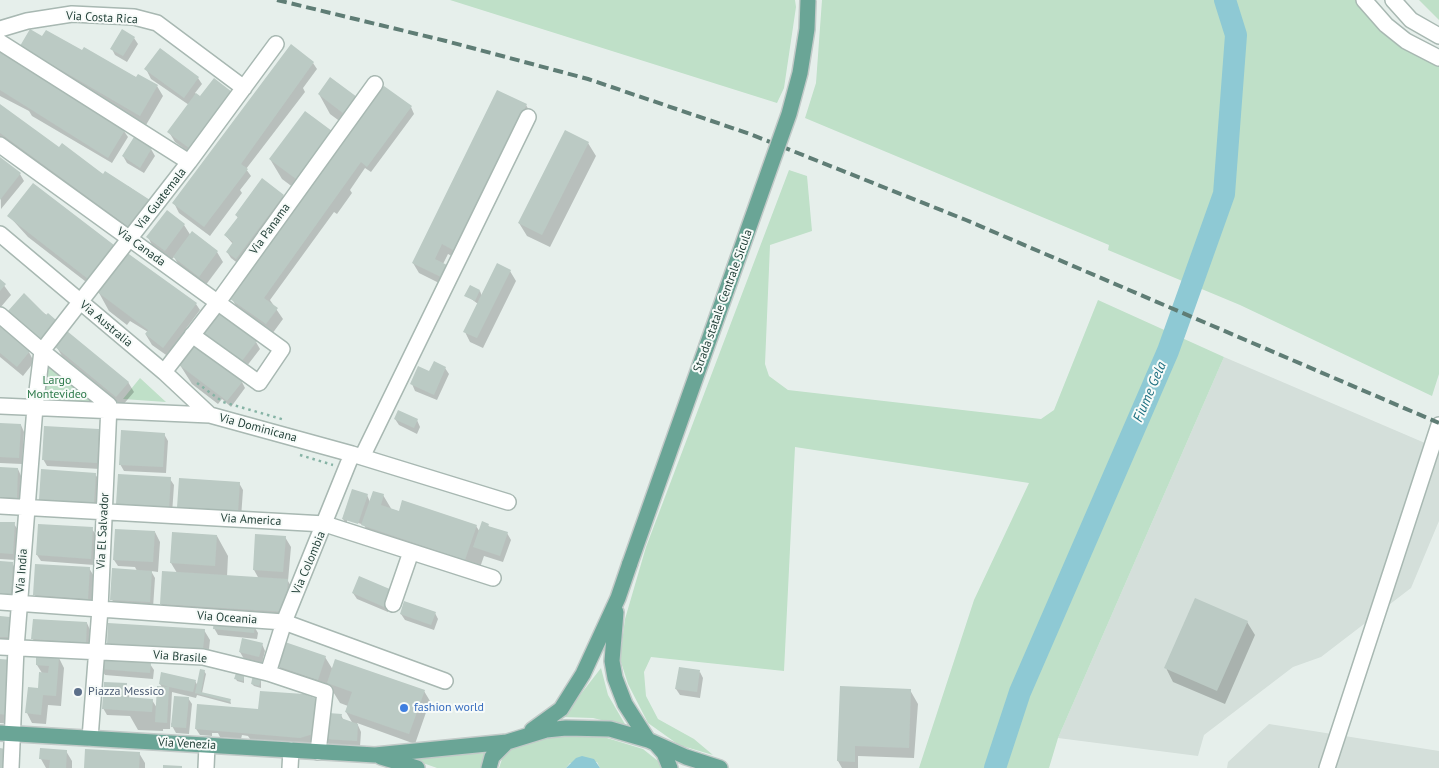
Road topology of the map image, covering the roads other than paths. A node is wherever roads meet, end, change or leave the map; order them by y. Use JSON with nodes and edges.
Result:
{"nodes":[{"id":1,"x":808,"y":0,"type":"edge"},
{"id":2,"x":1364,"y":0,"type":"edge"},
{"id":3,"x":1393,"y":0,"type":"edge"},
{"id":4,"x":0,"y":29,"type":"edge"},
{"id":5,"x":1439,"y":36,"type":"edge"},
{"id":6,"x":0,"y":42,"type":"edge"},
{"id":7,"x":276,"y":44,"type":"dead end"},
{"id":8,"x":1439,"y":58,"type":"edge"},
{"id":9,"x":375,"y":84,"type":"dead end"},
{"id":10,"x":244,"y":88,"type":"junction"},
{"id":11,"x":528,"y":116,"type":"dead end"},
{"id":12,"x":0,"y":145,"type":"edge"},
{"id":13,"x":189,"y":162,"type":"junction"},
{"id":14,"x":0,"y":234,"type":"edge"},
{"id":15,"x":129,"y":239,"type":"junction"},
{"id":16,"x":80,"y":302,"type":"junction"},
{"id":17,"x":218,"y":302,"type":"junction"},
{"id":18,"x":0,"y":315,"type":"edge"},
{"id":19,"x":192,"y":335,"type":"junction"},
{"id":20,"x":42,"y":351,"type":"junction"},
{"id":21,"x":164,"y":372,"type":"junction"},
{"id":22,"x":0,"y":406,"type":"edge"},
{"id":23,"x":35,"y":408,"type":"junction"},
{"id":24,"x":109,"y":411,"type":"junction"},
{"id":25,"x":210,"y":415,"type":"junction"},
{"id":26,"x":1439,"y":426,"type":"edge"},
{"id":27,"x":357,"y":455,"type":"junction"},
{"id":28,"x":508,"y":502,"type":"dead end"},
{"id":29,"x":0,"y":506,"type":"edge"},
{"id":30,"x":27,"y":508,"type":"junction"},
{"id":31,"x":103,"y":513,"type":"junction"},
{"id":32,"x":325,"y":524,"type":"junction"},
{"id":33,"x":412,"y":552,"type":"junction"},
{"id":34,"x":493,"y":578,"type":"dead end"},
{"id":35,"x":618,"y":598,"type":"junction"},
{"id":36,"x":0,"y":602,"type":"edge"},
{"id":37,"x":20,"y":604,"type":"junction"},
{"id":38,"x":394,"y":604,"type":"dead end"},
{"id":39,"x":100,"y":609,"type":"junction"},
{"id":40,"x":284,"y":622,"type":"junction"},
{"id":41,"x":0,"y":647,"type":"edge"},
{"id":42,"x":16,"y":648,"type":"junction"},
{"id":43,"x":96,"y":652,"type":"junction"},
{"id":44,"x":268,"y":672,"type":"junction"},
{"id":45,"x":445,"y":681,"type":"dead end"},
{"id":46,"x":7,"y":734,"type":"edge"},
{"id":47,"x":522,"y":736,"type":"junction"},
{"id":48,"x":90,"y":738,"type":"junction"},
{"id":49,"x":652,"y":741,"type":"junction"},
{"id":50,"x":507,"y":742,"type":"junction"},
{"id":51,"x":207,"y":745,"type":"junction"},
{"id":52,"x":291,"y":750,"type":"junction"},
{"id":53,"x":318,"y":752,"type":"junction"},
{"id":54,"x":375,"y":755,"type":"junction"},
{"id":55,"x":12,"y":768,"type":"edge"},
{"id":56,"x":206,"y":768,"type":"edge"},
{"id":57,"x":290,"y":768,"type":"edge"},
{"id":58,"x":417,"y":768,"type":"edge"},
{"id":59,"x":489,"y":768,"type":"edge"},
{"id":60,"x":670,"y":768,"type":"edge"},
{"id":61,"x":720,"y":768,"type":"edge"},
{"id":62,"x":1327,"y":768,"type":"edge"}],
"edges":[{"from":1,"to":35,"type":"main road","name":"Strada statale Centrale Sicula","bridge":true},
{"from":2,"to":8,"type":"street"},
{"from":3,"to":5,"type":"street"},
{"from":4,"to":10,"type":"street","name":"Via Costa Rica"},
{"from":6,"to":13,"type":"street"},
{"from":7,"to":10,"type":"street","name":"Via Guatemala"},
{"from":9,"to":17,"type":"street","name":"Via Panama"},
{"from":10,"to":13,"type":"street","name":"Via Guatemala"},
{"from":11,"to":27,"type":"street","name":"Via Colombia"},
{"from":12,"to":15,"type":"street","name":"Via Canada"},
{"from":13,"to":15,"type":"street","name":"Via Guatemala"},
{"from":14,"to":16,"type":"street","name":"Via Australia"},
{"from":15,"to":16,"type":"street","name":"Via Guatemala"},
{"from":15,"to":17,"type":"street","name":"Via Canada"},
{"from":16,"to":20,"type":"street","name":"Via Guatemala"},
{"from":16,"to":21,"type":"street","name":"Via Australia"},
{"from":17,"to":19,"type":"street","name":"Via Panama"},
{"from":17,"to":19,"type":"street","name":"Via Canada"},
{"from":18,"to":20,"type":"street"},
{"from":19,"to":21,"type":"street","name":"Via Panama"},
{"from":20,"to":23,"type":"street"},
{"from":20,"to":24,"type":"street"},
{"from":21,"to":25,"type":"street","name":"Via Australia"},
{"from":22,"to":23,"type":"street","name":"Via Dominicana"},
{"from":23,"to":24,"type":"street","name":"Via Dominicana"},
{"from":23,"to":30,"type":"street","name":"Via India"},
{"from":24,"to":25,"type":"street","name":"Via Dominicana"},
{"from":24,"to":31,"type":"street","name":"Via El Salvador"},
{"from":25,"to":27,"type":"street","name":"Via Dominicana"},
{"from":26,"to":62,"type":"street"},
{"from":27,"to":28,"type":"street","name":"Via Dominicana"},
{"from":27,"to":32,"type":"street","name":"Via Colombia"},
{"from":29,"to":30,"type":"street","name":"Via America"},
{"from":30,"to":31,"type":"street","name":"Via America"},
{"from":30,"to":37,"type":"street","name":"Via India"},
{"from":31,"to":32,"type":"street","name":"Via America"},
{"from":31,"to":39,"type":"street","name":"Via El Salvador"},
{"from":32,"to":33,"type":"street","name":"Via America"},
{"from":32,"to":40,"type":"street","name":"Via Colombia"},
{"from":33,"to":34,"type":"street","name":"Via America"},
{"from":33,"to":38,"type":"street"},
{"from":35,"to":47,"type":"main road","name":"Strada statale Centrale Sicula"},
{"from":35,"to":49,"type":"main road","name":"Strada statale Centrale Sicula"},
{"from":36,"to":37,"type":"street","name":"Via Oceania"},
{"from":37,"to":39,"type":"street","name":"Via Oceania"},
{"from":37,"to":42,"type":"street","name":"Via India"},
{"from":39,"to":40,"type":"street","name":"Via Oceania"},
{"from":39,"to":43,"type":"street","name":"Via El Salvador"},
{"from":40,"to":44,"type":"street","name":"Via Colombia"},
{"from":40,"to":45,"type":"street","name":"Via Oceania"},
{"from":41,"to":42,"type":"street","name":"Via Brasile"},
{"from":42,"to":43,"type":"street","name":"Via Brasile"},
{"from":42,"to":46,"type":"street","name":"Via India"},
{"from":43,"to":44,"type":"street","name":"Via Brasile"},
{"from":43,"to":48,"type":"street"},
{"from":44,"to":53,"type":"street","name":"Via Brasile"},
{"from":46,"to":48,"type":"main road","name":"Via Venezia"},
{"from":46,"to":55,"type":"street","name":"Via India"},
{"from":47,"to":49,"type":"main road"},
{"from":47,"to":50,"type":"main road"},
{"from":48,"to":51,"type":"main road","name":"Via Venezia"},
{"from":49,"to":60,"type":"main road","name":"Strada statale Centrale Sicula"},
{"from":49,"to":61,"type":"main road"},
{"from":50,"to":54,"type":"main road","name":"Via Venezia"},
{"from":50,"to":59,"type":"main road"},
{"from":51,"to":52,"type":"main road","name":"Via Venezia"},
{"from":51,"to":56,"type":"street"},
{"from":52,"to":53,"type":"main road","name":"Via Venezia"},
{"from":52,"to":57,"type":"street"},
{"from":53,"to":54,"type":"main road","name":"Via Venezia"},
{"from":54,"to":58,"type":"main road","name":"Via Venezia"}]}
